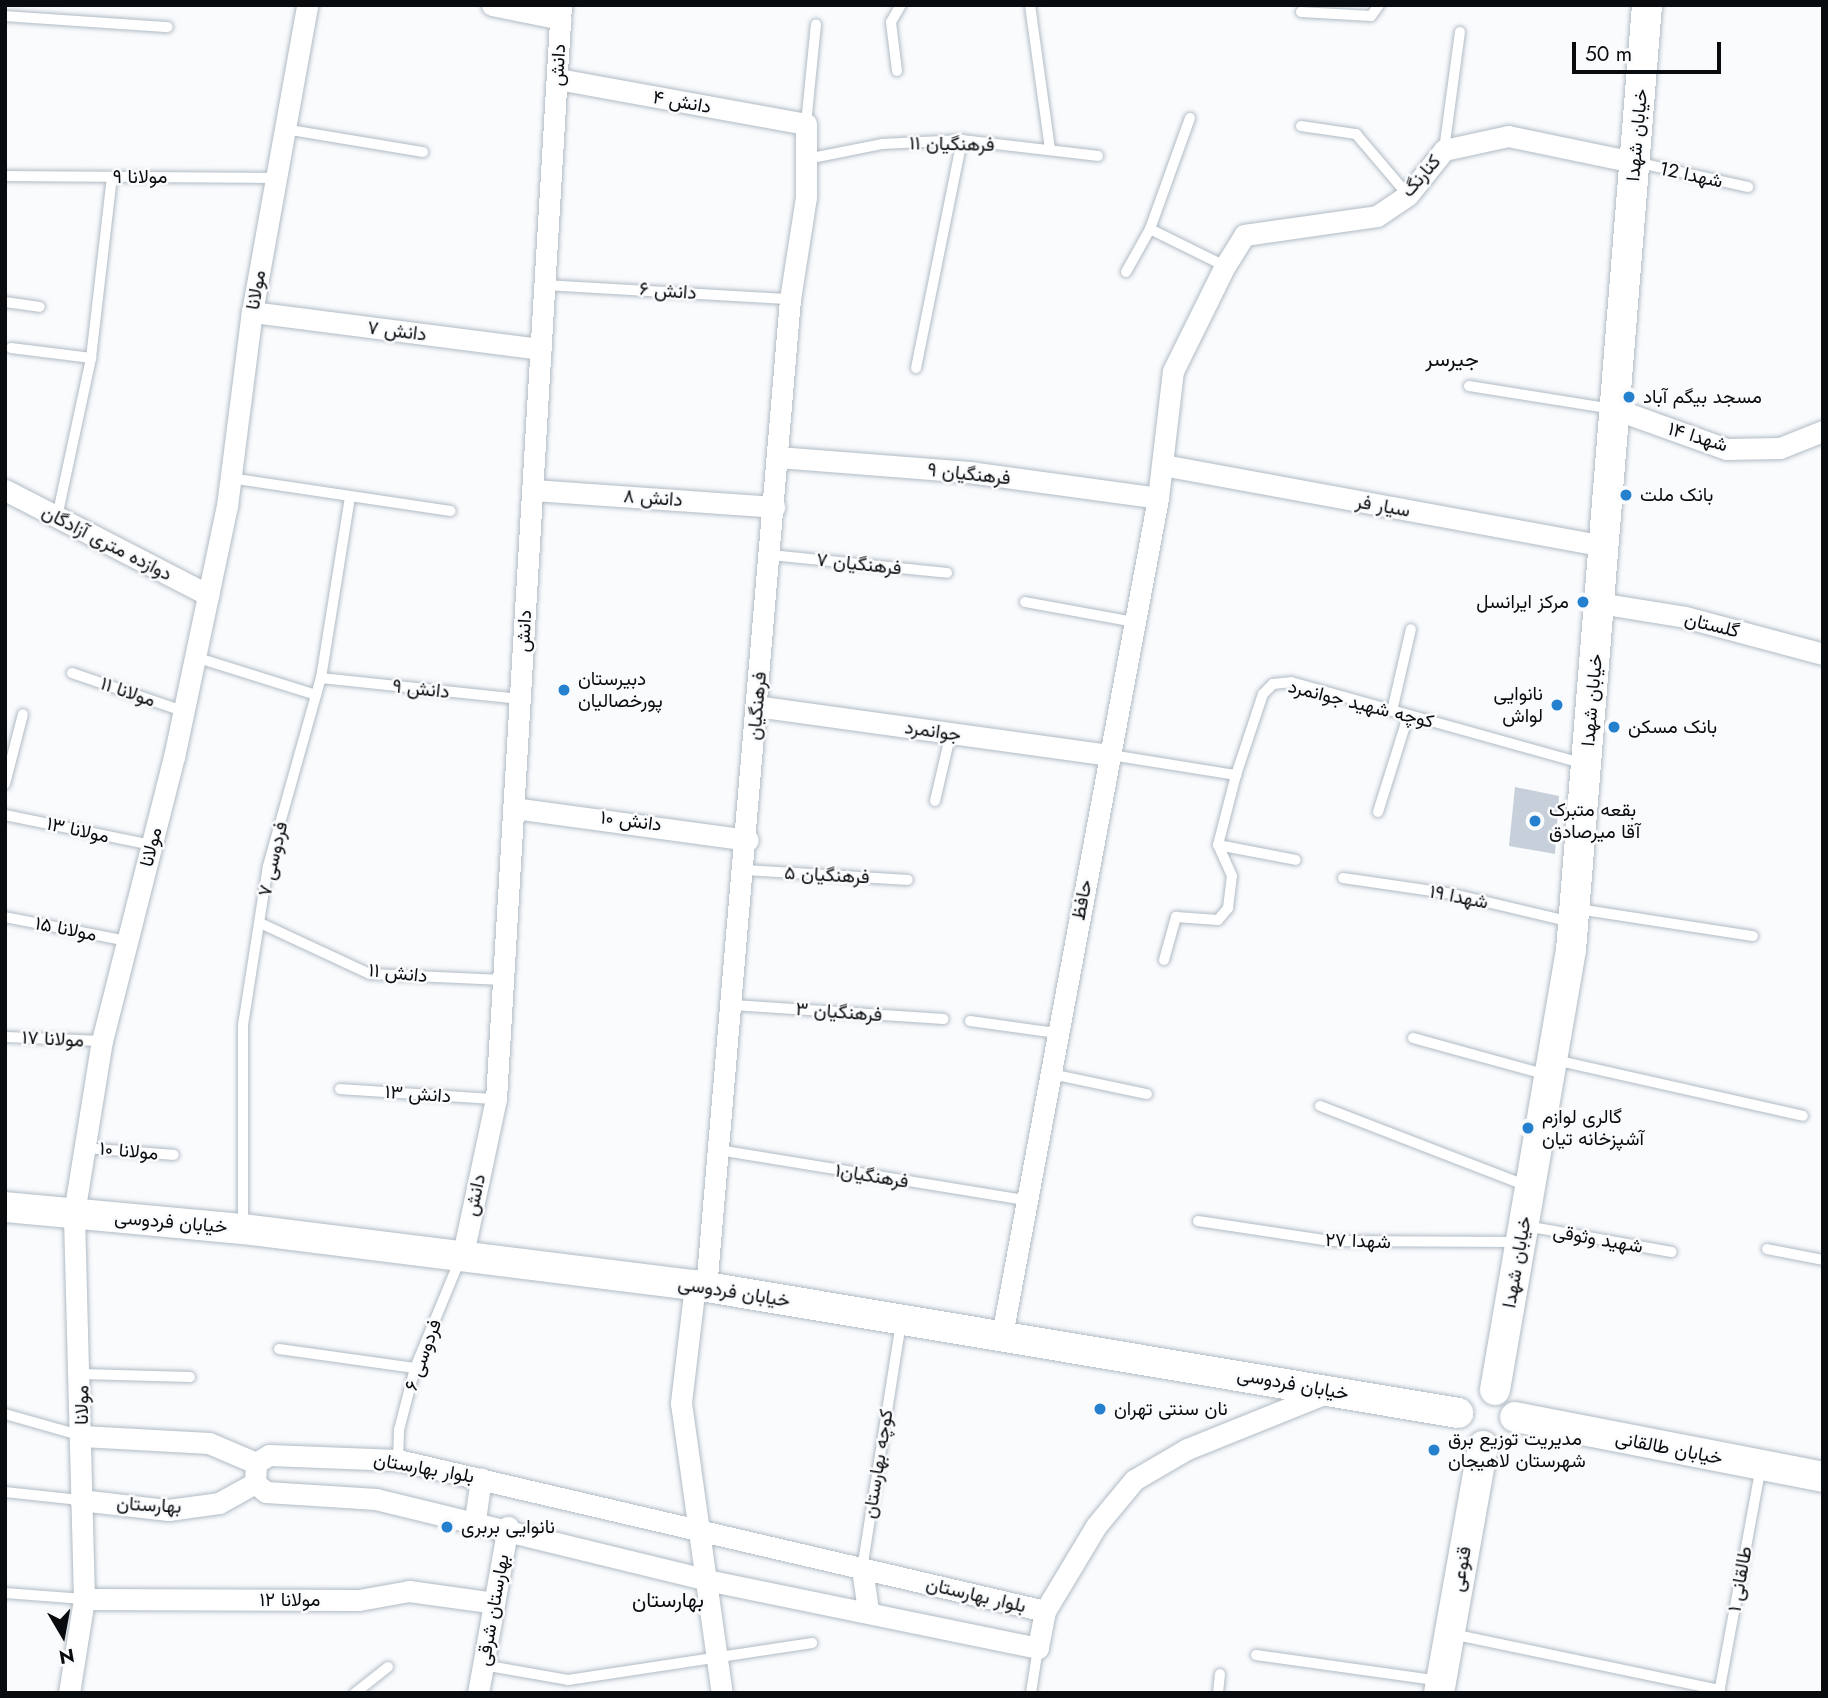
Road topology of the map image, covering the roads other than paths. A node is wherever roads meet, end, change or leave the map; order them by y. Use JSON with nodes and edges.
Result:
{"nodes":[{"id":1,"x":307,"y":5,"type":"edge"},
{"id":2,"x":492,"y":5,"type":"edge"},
{"id":3,"x":901,"y":5,"type":"edge"},
{"id":4,"x":1030,"y":5,"type":"edge"},
{"id":5,"x":1379,"y":5,"type":"edge"},
{"id":6,"x":1647,"y":5,"type":"edge"},
{"id":7,"x":561,"y":12,"type":"edge"},
{"id":8,"x":1301,"y":12,"type":"dead end"},
{"id":9,"x":5,"y":16,"type":"edge"},
{"id":10,"x":816,"y":24,"type":"dead end"},
{"id":11,"x":168,"y":27,"type":"dead end"},
{"id":12,"x":1461,"y":32,"type":"dead end"},
{"id":13,"x":897,"y":71,"type":"dead end"},
{"id":14,"x":558,"y":79,"type":"junction"},
{"id":15,"x":1189,"y":118,"type":"dead end"},
{"id":16,"x":806,"y":124,"type":"junction"},
{"id":17,"x":1301,"y":126,"type":"dead end"},
{"id":18,"x":284,"y":129,"type":"junction"},
{"id":19,"x":962,"y":140,"type":"junction"},
{"id":20,"x":1050,"y":150,"type":"junction"},
{"id":21,"x":1444,"y":150,"type":"junction"},
{"id":22,"x":423,"y":152,"type":"dead end"},
{"id":23,"x":1098,"y":156,"type":"dead end"},
{"id":24,"x":807,"y":159,"type":"junction"},
{"id":25,"x":1634,"y":162,"type":"junction"},
{"id":26,"x":5,"y":176,"type":"edge"},
{"id":27,"x":112,"y":177,"type":"junction"},
{"id":28,"x":276,"y":178,"type":"junction"},
{"id":29,"x":1748,"y":187,"type":"dead end"},
{"id":30,"x":1408,"y":195,"type":"junction"},
{"id":31,"x":1150,"y":229,"type":"junction"},
{"id":32,"x":1225,"y":266,"type":"junction"},
{"id":33,"x":1126,"y":272,"type":"dead end"},
{"id":34,"x":545,"y":285,"type":"junction"},
{"id":35,"x":790,"y":299,"type":"junction"},
{"id":36,"x":5,"y":302,"type":"edge"},
{"id":37,"x":40,"y":307,"type":"dead end"},
{"id":38,"x":252,"y":312,"type":"junction"},
{"id":39,"x":11,"y":348,"type":"dead end"},
{"id":40,"x":541,"y":349,"type":"junction"},
{"id":41,"x":91,"y":358,"type":"junction"},
{"id":42,"x":916,"y":368,"type":"dead end"},
{"id":43,"x":1469,"y":386,"type":"dead end"},
{"id":44,"x":1615,"y":409,"type":"junction"},
{"id":45,"x":1823,"y":431,"type":"edge"},
{"id":46,"x":778,"y":457,"type":"junction"},
{"id":47,"x":1163,"y":465,"type":"junction"},
{"id":48,"x":230,"y":478,"type":"junction"},
{"id":49,"x":5,"y":490,"type":"edge"},
{"id":50,"x":533,"y":490,"type":"junction"},
{"id":51,"x":350,"y":496,"type":"junction"},
{"id":52,"x":1158,"y":498,"type":"junction"},
{"id":53,"x":774,"y":507,"type":"junction"},
{"id":54,"x":451,"y":511,"type":"dead end"},
{"id":55,"x":57,"y":517,"type":"junction"},
{"id":56,"x":1604,"y":546,"type":"junction"},
{"id":57,"x":771,"y":555,"type":"junction"},
{"id":58,"x":947,"y":573,"type":"dead end"},
{"id":59,"x":208,"y":595,"type":"junction"},
{"id":60,"x":1025,"y":602,"type":"dead end"},
{"id":61,"x":1599,"y":603,"type":"junction"},
{"id":62,"x":1134,"y":622,"type":"junction"},
{"id":63,"x":1411,"y":629,"type":"dead end"},
{"id":64,"x":1823,"y":654,"type":"edge"},
{"id":65,"x":195,"y":657,"type":"junction"},
{"id":66,"x":72,"y":673,"type":"dead end"},
{"id":67,"x":321,"y":678,"type":"junction"},
{"id":68,"x":316,"y":695,"type":"junction"},
{"id":69,"x":520,"y":699,"type":"junction"},
{"id":70,"x":756,"y":706,"type":"junction"},
{"id":71,"x":183,"y":711,"type":"junction"},
{"id":72,"x":1392,"y":711,"type":"junction"},
{"id":73,"x":23,"y":714,"type":"dead end"},
{"id":74,"x":1408,"y":716,"type":"junction"},
{"id":75,"x":951,"y":733,"type":"junction"},
{"id":76,"x":1111,"y":755,"type":"junction"},
{"id":77,"x":1587,"y":765,"type":"junction"},
{"id":78,"x":1236,"y":775,"type":"junction"},
{"id":79,"x":5,"y":784,"type":"edge"},
{"id":80,"x":935,"y":801,"type":"dead end"},
{"id":81,"x":514,"y":807,"type":"junction"},
{"id":82,"x":1378,"y":812,"type":"dead end"},
{"id":83,"x":5,"y":815,"type":"edge"},
{"id":84,"x":748,"y":840,"type":"junction"},
{"id":85,"x":152,"y":845,"type":"junction"},
{"id":86,"x":1218,"y":845,"type":"junction"},
{"id":87,"x":1296,"y":860,"type":"dead end"},
{"id":88,"x":746,"y":870,"type":"junction"},
{"id":89,"x":1343,"y":878,"type":"dead end"},
{"id":90,"x":908,"y":880,"type":"dead end"},
{"id":91,"x":1574,"y":916,"type":"junction"},
{"id":92,"x":5,"y":917,"type":"edge"},
{"id":93,"x":260,"y":923,"type":"junction"},
{"id":94,"x":1753,"y":936,"type":"dead end"},
{"id":95,"x":127,"y":941,"type":"junction"},
{"id":96,"x":1164,"y":960,"type":"dead end"},
{"id":97,"x":503,"y":980,"type":"junction"},
{"id":98,"x":733,"y":1005,"type":"junction"},
{"id":99,"x":944,"y":1019,"type":"dead end"},
{"id":100,"x":970,"y":1021,"type":"dead end"},
{"id":101,"x":1057,"y":1033,"type":"junction"},
{"id":102,"x":5,"y":1037,"type":"edge"},
{"id":103,"x":1413,"y":1038,"type":"dead end"},
{"id":104,"x":102,"y":1041,"type":"junction"},
{"id":105,"x":1551,"y":1067,"type":"junction"},
{"id":106,"x":1051,"y":1074,"type":"junction"},
{"id":107,"x":340,"y":1089,"type":"dead end"},
{"id":108,"x":1147,"y":1094,"type":"dead end"},
{"id":109,"x":496,"y":1099,"type":"junction"},
{"id":110,"x":1321,"y":1106,"type":"dead end"},
{"id":111,"x":1803,"y":1116,"type":"dead end"},
{"id":112,"x":84,"y":1148,"type":"junction"},
{"id":113,"x":719,"y":1150,"type":"junction"},
{"id":114,"x":174,"y":1155,"type":"dead end"},
{"id":115,"x":1530,"y":1187,"type":"junction"},
{"id":116,"x":1025,"y":1200,"type":"junction"},
{"id":117,"x":5,"y":1207,"type":"edge"},
{"id":118,"x":74,"y":1213,"type":"junction"},
{"id":119,"x":1198,"y":1221,"type":"dead end"},
{"id":120,"x":243,"y":1229,"type":"junction"},
{"id":121,"x":1522,"y":1234,"type":"junction"},
{"id":122,"x":1767,"y":1249,"type":"dead end"},
{"id":123,"x":1672,"y":1252,"type":"dead end"},
{"id":124,"x":463,"y":1254,"type":"junction"},
{"id":125,"x":1823,"y":1260,"type":"edge"},
{"id":126,"x":701,"y":1287,"type":"junction"},
{"id":127,"x":902,"y":1319,"type":"junction"},
{"id":128,"x":1002,"y":1335,"type":"junction"},
{"id":129,"x":279,"y":1349,"type":"dead end"},
{"id":130,"x":415,"y":1368,"type":"junction"},
{"id":131,"x":82,"y":1374,"type":"junction"},
{"id":132,"x":190,"y":1377,"type":"dead end"},
{"id":133,"x":1334,"y":1390,"type":"junction"},
{"id":134,"x":1495,"y":1390,"type":"junction"},
{"id":135,"x":1458,"y":1413,"type":"junction"},
{"id":136,"x":5,"y":1414,"type":"edge"},
{"id":137,"x":1515,"y":1417,"type":"junction"},
{"id":138,"x":82,"y":1436,"type":"junction"},
{"id":139,"x":1483,"y":1446,"type":"junction"},
{"id":140,"x":398,"y":1460,"type":"junction"},
{"id":141,"x":1760,"y":1466,"type":"junction"},
{"id":142,"x":256,"y":1473,"type":"junction"},
{"id":143,"x":1823,"y":1476,"type":"edge"},
{"id":144,"x":481,"y":1478,"type":"junction"},
{"id":145,"x":5,"y":1492,"type":"edge"},
{"id":146,"x":80,"y":1500,"type":"junction"},
{"id":147,"x":475,"y":1520,"type":"junction"},
{"id":148,"x":508,"y":1527,"type":"junction"},
{"id":149,"x":700,"y":1534,"type":"junction"},
{"id":150,"x":862,"y":1569,"type":"junction"},
{"id":151,"x":708,"y":1580,"type":"junction"},
{"id":152,"x":5,"y":1593,"type":"edge"},
{"id":153,"x":85,"y":1599,"type":"junction"},
{"id":154,"x":494,"y":1603,"type":"junction"},
{"id":155,"x":868,"y":1610,"type":"junction"},
{"id":156,"x":1045,"y":1611,"type":"junction"},
{"id":157,"x":1450,"y":1634,"type":"junction"},
{"id":158,"x":812,"y":1643,"type":"dead end"},
{"id":159,"x":1038,"y":1648,"type":"junction"},
{"id":160,"x":1256,"y":1655,"type":"dead end"},
{"id":161,"x":717,"y":1658,"type":"junction"},
{"id":162,"x":482,"y":1665,"type":"junction"},
{"id":163,"x":388,"y":1667,"type":"dead end"},
{"id":164,"x":1220,"y":1674,"type":"dead end"},
{"id":165,"x":1440,"y":1687,"type":"edge"},
{"id":166,"x":1719,"y":1691,"type":"edge"},
{"id":167,"x":69,"y":1693,"type":"edge"},
{"id":168,"x":355,"y":1693,"type":"edge"},
{"id":169,"x":478,"y":1693,"type":"edge"},
{"id":170,"x":722,"y":1693,"type":"edge"},
{"id":171,"x":1031,"y":1693,"type":"edge"},
{"id":172,"x":1218,"y":1693,"type":"edge"}],
"edges":[{"from":1,"to":18,"type":"street","name":"مولانا"},
{"from":2,"to":7,"type":"street"},
{"from":3,"to":13,"type":"lane"},
{"from":4,"to":20,"type":"lane"},
{"from":5,"to":8,"type":"lane"},
{"from":6,"to":25,"type":"main road","name":"خیابان شهدا"},
{"from":7,"to":14,"type":"street","name":"دانش"},
{"from":9,"to":11,"type":"lane"},
{"from":10,"to":16,"type":"lane"},
{"from":12,"to":21,"type":"lane"},
{"from":14,"to":16,"type":"street","name":"دانش ۴"},
{"from":14,"to":34,"type":"street","name":"دانش"},
{"from":15,"to":31,"type":"lane"},
{"from":16,"to":24,"type":"street","name":"فرهنگیان"},
{"from":17,"to":30,"type":"lane"},
{"from":18,"to":22,"type":"lane"},
{"from":18,"to":28,"type":"street","name":"مولانا"},
{"from":19,"to":20,"type":"lane","name":"فرهنگیان ۱۱"},
{"from":19,"to":24,"type":"lane","name":"فرهنگیان ۱۱"},
{"from":19,"to":42,"type":"lane"},
{"from":20,"to":23,"type":"lane","name":"فرهنگیان ۱۱"},
{"from":21,"to":25,"type":"street","name":"کنارنگ"},
{"from":21,"to":30,"type":"street","name":"کنارنگ"},
{"from":24,"to":35,"type":"street","name":"فرهنگیان"},
{"from":25,"to":29,"type":"lane","name":"شهدا 12"},
{"from":25,"to":44,"type":"main road","name":"خیابان شهدا"},
{"from":26,"to":27,"type":"lane","name":"مولانا ۹"},
{"from":27,"to":28,"type":"lane","name":"مولانا ۹"},
{"from":27,"to":41,"type":"lane"},
{"from":28,"to":38,"type":"street","name":"مولانا"},
{"from":30,"to":32,"type":"street","name":"کنارنگ"},
{"from":31,"to":32,"type":"lane"},
{"from":31,"to":33,"type":"lane"},
{"from":32,"to":47,"type":"street","name":"حافظ"},
{"from":34,"to":35,"type":"lane","name":"دانش ۶"},
{"from":34,"to":40,"type":"street","name":"دانش"},
{"from":35,"to":46,"type":"street","name":"فرهنگیان"},
{"from":36,"to":37,"type":"lane"},
{"from":38,"to":40,"type":"street","name":"دانش ۷"},
{"from":38,"to":48,"type":"street","name":"مولانا"},
{"from":39,"to":41,"type":"lane"},
{"from":40,"to":50,"type":"street","name":"دانش"},
{"from":41,"to":55,"type":"lane"},
{"from":43,"to":44,"type":"lane"},
{"from":44,"to":45,"type":"street","name":"شهدا ۱۴"},
{"from":44,"to":56,"type":"main road","name":"خیابان شهدا"},
{"from":46,"to":52,"type":"street","name":"فرهنگیان ۹"},
{"from":46,"to":53,"type":"street","name":"فرهنگیان"},
{"from":47,"to":52,"type":"street","name":"حافظ"},
{"from":47,"to":56,"type":"street","name":"سیار فر"},
{"from":48,"to":51,"type":"lane"},
{"from":48,"to":59,"type":"street","name":"مولانا"},
{"from":49,"to":55,"type":"street","name":"دوازده متری آزادگان"},
{"from":50,"to":53,"type":"street","name":"دانش ۸"},
{"from":50,"to":69,"type":"street","name":"دانش"},
{"from":51,"to":54,"type":"lane"},
{"from":51,"to":67,"type":"lane","name":"فردوسی ۷"},
{"from":52,"to":62,"type":"street","name":"حافظ"},
{"from":53,"to":57,"type":"street","name":"فرهنگیان"},
{"from":55,"to":59,"type":"street","name":"دوازده متری آزادگان"},
{"from":56,"to":61,"type":"main road","name":"خیابان شهدا"},
{"from":57,"to":58,"type":"lane","name":"فرهنگیان ۷"},
{"from":57,"to":70,"type":"street","name":"فرهنگیان"},
{"from":59,"to":65,"type":"street","name":"مولانا"},
{"from":60,"to":62,"type":"lane"},
{"from":61,"to":64,"type":"street","name":"گلستان"},
{"from":61,"to":77,"type":"main road","name":"خیابان شهدا"},
{"from":62,"to":76,"type":"street","name":"حافظ"},
{"from":63,"to":72,"type":"lane"},
{"from":65,"to":68,"type":"lane"},
{"from":65,"to":71,"type":"street","name":"مولانا"},
{"from":66,"to":71,"type":"lane","name":"مولانا ۱۱"},
{"from":67,"to":68,"type":"lane","name":"فردوسی ۷"},
{"from":67,"to":69,"type":"lane","name":"دانش ۹"},
{"from":68,"to":93,"type":"lane","name":"فردوسی ۷"},
{"from":69,"to":81,"type":"street","name":"دانش"},
{"from":70,"to":75,"type":"street","name":"جوانمرد"},
{"from":70,"to":84,"type":"street","name":"فرهنگیان"},
{"from":71,"to":85,"type":"street","name":"مولانا"},
{"from":72,"to":74,"type":"lane","name":"کوچه شهید جوانمرد"},
{"from":72,"to":78,"type":"lane","name":"کوچه شهید جوانمرد"},
{"from":73,"to":79,"type":"lane"},
{"from":74,"to":77,"type":"lane","name":"کوچه شهید جوانمرد"},
{"from":74,"to":82,"type":"lane"},
{"from":75,"to":76,"type":"street","name":"جوانمرد"},
{"from":75,"to":80,"type":"lane"},
{"from":76,"to":78,"type":"lane"},
{"from":76,"to":101,"type":"street","name":"حافظ"},
{"from":77,"to":91,"type":"main road","name":"خیابان شهدا"},
{"from":78,"to":86,"type":"lane","name":"کوچه شهید جوانمرد"},
{"from":81,"to":84,"type":"street","name":"دانش ۱۰"},
{"from":81,"to":97,"type":"street","name":"دانش"},
{"from":83,"to":85,"type":"lane","name":"مولانا ۱۳"},
{"from":84,"to":88,"type":"street","name":"فرهنگیان"},
{"from":85,"to":95,"type":"street","name":"مولانا"},
{"from":86,"to":87,"type":"lane"},
{"from":86,"to":96,"type":"lane"},
{"from":88,"to":90,"type":"lane","name":"فرهنگیان ۵"},
{"from":88,"to":98,"type":"street","name":"فرهنگیان"},
{"from":89,"to":91,"type":"lane","name":"شهدا ۱۹"},
{"from":91,"to":94,"type":"lane","name":"شهدا ۱۹"},
{"from":91,"to":105,"type":"main road","name":"خیابان شهدا"},
{"from":92,"to":95,"type":"lane","name":"مولانا ۱۵"},
{"from":93,"to":97,"type":"lane","name":"دانش ۱۱"},
{"from":93,"to":120,"type":"lane","name":"فردوسی ۷"},
{"from":95,"to":104,"type":"street","name":"مولانا"},
{"from":97,"to":109,"type":"street","name":"دانش"},
{"from":98,"to":99,"type":"lane","name":"فرهنگیان ۳"},
{"from":98,"to":113,"type":"street","name":"فرهنگیان"},
{"from":100,"to":101,"type":"lane"},
{"from":101,"to":106,"type":"street","name":"حافظ"},
{"from":102,"to":104,"type":"lane","name":"مولانا ۱۷"},
{"from":103,"to":105,"type":"lane"},
{"from":104,"to":112,"type":"street","name":"مولانا"},
{"from":105,"to":111,"type":"lane"},
{"from":105,"to":115,"type":"main road","name":"خیابان شهدا"},
{"from":106,"to":108,"type":"lane"},
{"from":106,"to":116,"type":"street","name":"حافظ"},
{"from":107,"to":109,"type":"lane","name":"دانش ۱۳"},
{"from":109,"to":124,"type":"street","name":"دانش"},
{"from":110,"to":115,"type":"lane"},
{"from":112,"to":114,"type":"lane","name":"مولانا ۱۰"},
{"from":112,"to":118,"type":"street","name":"مولانا"},
{"from":113,"to":116,"type":"lane","name":"فرهنگیان۱"},
{"from":113,"to":126,"type":"street","name":"فرهنگیان"},
{"from":115,"to":121,"type":"main road","name":"خیابان شهدا"},
{"from":116,"to":128,"type":"street","name":"حافظ"},
{"from":117,"to":118,"type":"main road","name":"خیابان فردوسی"},
{"from":118,"to":120,"type":"main road","name":"خیابان فردوسی"},
{"from":118,"to":131,"type":"street","name":"مولانا"},
{"from":119,"to":121,"type":"lane","name":"۲۷ شهدا"},
{"from":120,"to":124,"type":"main road","name":"خیابان فردوسی"},
{"from":121,"to":123,"type":"lane","name":"شهید وثوقی"},
{"from":121,"to":134,"type":"main road","name":"خیابان شهدا"},
{"from":122,"to":125,"type":"lane"},
{"from":124,"to":126,"type":"main road","name":"خیابان فردوسی"},
{"from":124,"to":130,"type":"lane","name":"فردوسی ۶"},
{"from":126,"to":127,"type":"main road","name":"خیابان فردوسی"},
{"from":126,"to":149,"type":"street","name":"فرهنگیان"},
{"from":127,"to":128,"type":"main road","name":"خیابان فردوسی"},
{"from":127,"to":150,"type":"lane","name":"کوچه بهارستان"},
{"from":128,"to":133,"type":"main road","name":"خیابان فردوسی"},
{"from":129,"to":130,"type":"lane"},
{"from":130,"to":140,"type":"lane","name":"فردوسی ۶"},
{"from":131,"to":132,"type":"lane"},
{"from":131,"to":138,"type":"street","name":"مولانا"},
{"from":133,"to":135,"type":"main road","name":"خیابان فردوسی"},
{"from":133,"to":156,"type":"street"},
{"from":134,"to":135,"type":"main road"},
{"from":134,"to":137,"type":"main road"},
{"from":135,"to":139,"type":"main road"},
{"from":136,"to":138,"type":"lane"},
{"from":137,"to":139,"type":"main road"},
{"from":137,"to":141,"type":"main road","name":"خیابان طالقانی"},
{"from":138,"to":142,"type":"street"},
{"from":138,"to":146,"type":"street","name":"مولانا"},
{"from":139,"to":157,"type":"main road","name":"قنوعی"},
{"from":140,"to":142,"type":"street","name":"بلوار بهارستان"},
{"from":140,"to":144,"type":"street","name":"بلوار بهارستان"},
{"from":141,"to":143,"type":"main road","name":"خیابان طالقانی"},
{"from":141,"to":166,"type":"lane","name":"طالقانی ۱"},
{"from":142,"to":146,"type":"street","name":"بهارستان"},
{"from":142,"to":147,"type":"street","name":"بلوار بهارستان"},
{"from":144,"to":147,"type":"street"},
{"from":144,"to":149,"type":"street","name":"بلوار بهارستان"},
{"from":145,"to":146,"type":"lane"},
{"from":146,"to":153,"type":"street","name":"مولانا"},
{"from":147,"to":148,"type":"street","name":"بلوار بهارستان"},
{"from":148,"to":151,"type":"street","name":"بلوار بهارستان"},
{"from":148,"to":154,"type":"street","name":"بهارستان شرقی"},
{"from":149,"to":150,"type":"street","name":"بلوار بهارستان"},
{"from":149,"to":151,"type":"street","name":"فرهنگیان"},
{"from":150,"to":155,"type":"street","name":"کوچه بهارستان"},
{"from":150,"to":156,"type":"street","name":"بلوار بهارستان"},
{"from":151,"to":155,"type":"street","name":"بلوار بهارستان"},
{"from":151,"to":161,"type":"street"},
{"from":152,"to":153,"type":"lane"},
{"from":153,"to":154,"type":"street","name":"مولانا ۱۲"},
{"from":153,"to":167,"type":"street","name":"مولانا"},
{"from":154,"to":162,"type":"street","name":"بهارستان شرقی"},
{"from":155,"to":159,"type":"street","name":"بلوار بهارستان"},
{"from":156,"to":159,"type":"street","name":"بلوار بهارستان"},
{"from":157,"to":165,"type":"main road","name":"قنوعی"},
{"from":157,"to":166,"type":"lane"},
{"from":158,"to":161,"type":"lane"},
{"from":159,"to":171,"type":"lane"},
{"from":160,"to":165,"type":"lane"},
{"from":161,"to":162,"type":"lane"},
{"from":161,"to":170,"type":"street"},
{"from":162,"to":169,"type":"street","name":"بهارستان شرقی"},
{"from":163,"to":168,"type":"lane"},
{"from":164,"to":172,"type":"lane"}]}
